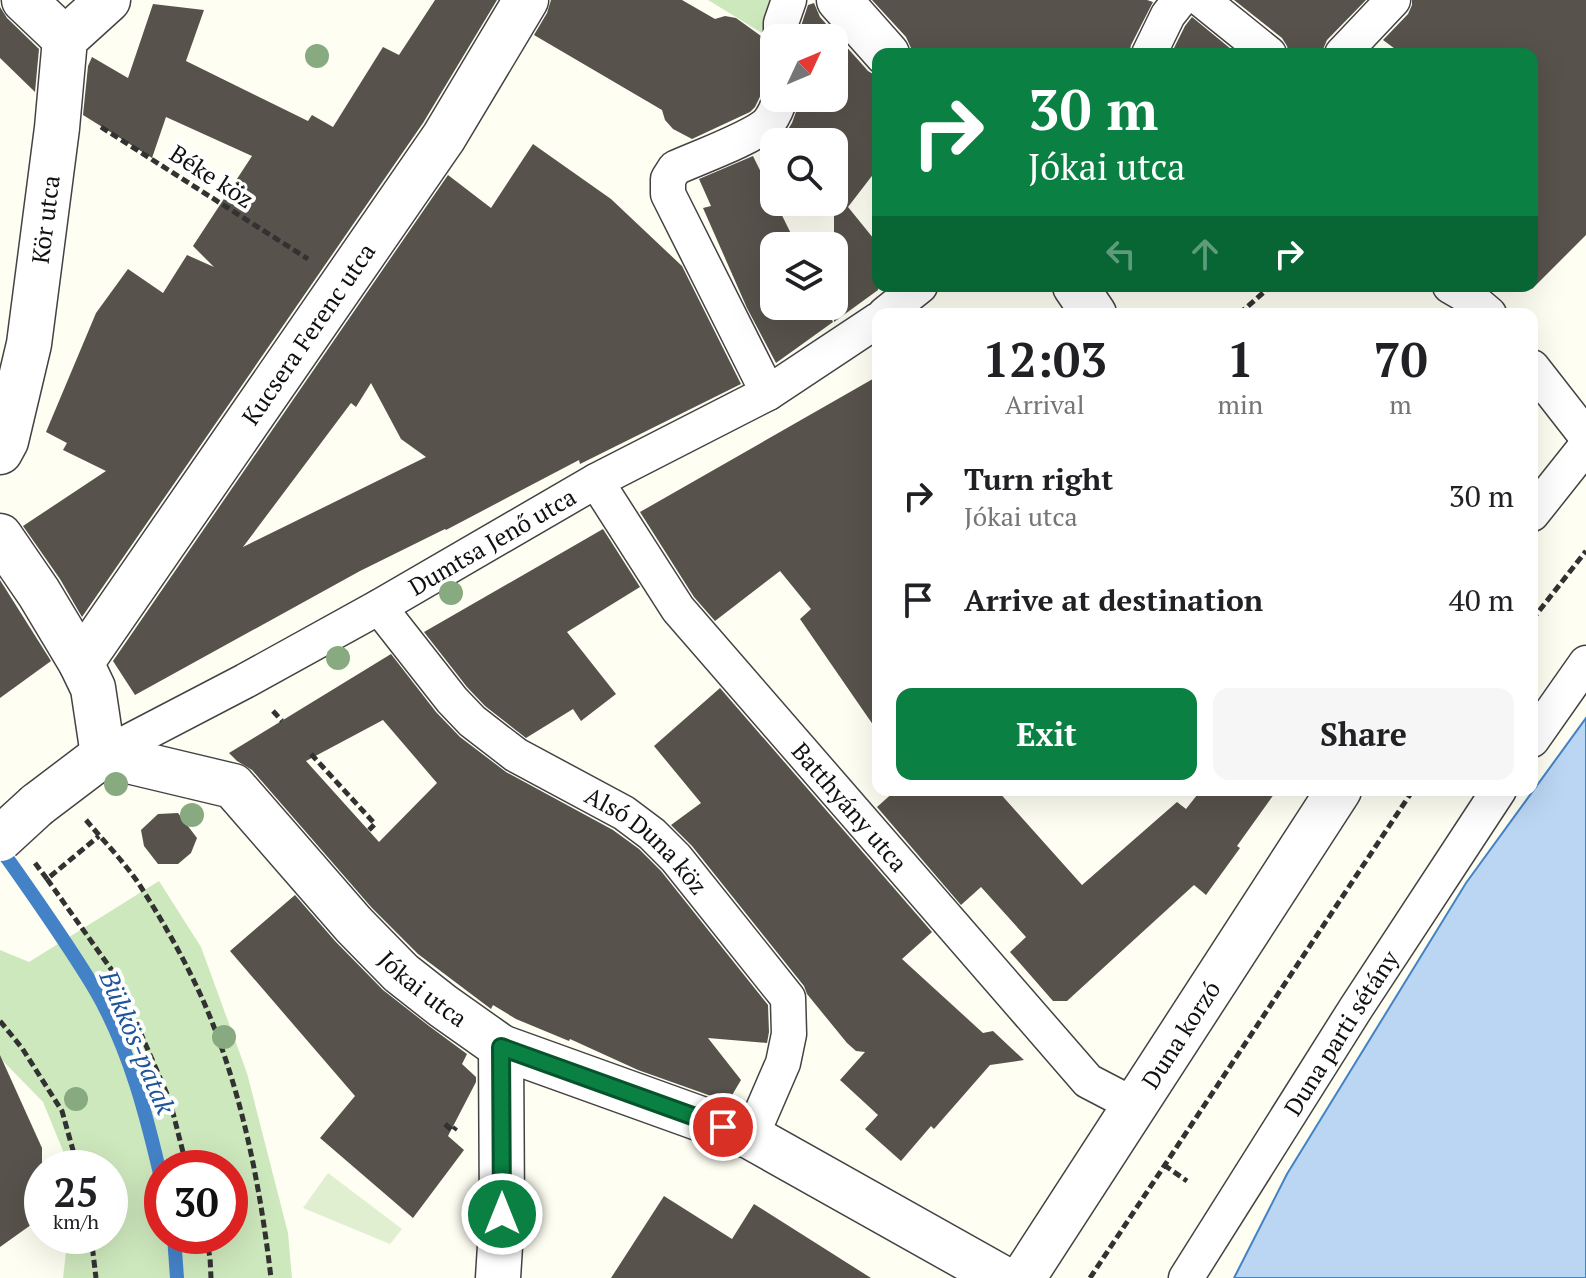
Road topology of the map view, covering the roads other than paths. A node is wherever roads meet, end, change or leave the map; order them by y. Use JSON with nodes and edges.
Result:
{"nodes":[{"id":1,"x":24,"y":0,"type":"edge"},
{"id":2,"x":108,"y":0,"type":"edge"},
{"id":3,"x":526,"y":0,"type":"edge"},
{"id":4,"x":789,"y":0,"type":"edge"},
{"id":5,"x":839,"y":0,"type":"edge"},
{"id":6,"x":1393,"y":0,"type":"edge"},
{"id":7,"x":1173,"y":5,"type":"edge"},
{"id":8,"x":1208,"y":5,"type":"edge"},
{"id":9,"x":781,"y":24,"type":"edge"},
{"id":10,"x":65,"y":39,"type":"junction"},
{"id":11,"x":882,"y":48,"type":"edge"},
{"id":12,"x":1152,"y":48,"type":"edge"},
{"id":13,"x":1262,"y":48,"type":"edge"},
{"id":14,"x":1348,"y":48,"type":"edge"},
{"id":15,"x":774,"y":112,"type":"edge"},
{"id":16,"x":912,"y":292,"type":"edge"},
{"id":17,"x":1460,"y":292,"type":"edge"},
{"id":18,"x":892,"y":308,"type":"edge"},
{"id":19,"x":1482,"y":308,"type":"edge"},
{"id":20,"x":872,"y":324,"type":"edge"},
{"id":21,"x":1538,"y":375,"type":"edge"},
{"id":22,"x":768,"y":393,"type":"junction"},
{"id":23,"x":1586,"y":436,"type":"edge"},
{"id":24,"x":1586,"y":446,"type":"edge"},
{"id":25,"x":0,"y":452,"type":"edge"},
{"id":26,"x":596,"y":481,"type":"junction"},
{"id":27,"x":1538,"y":506,"type":"edge"},
{"id":28,"x":0,"y":536,"type":"edge"},
{"id":29,"x":379,"y":607,"type":"junction"},
{"id":30,"x":81,"y":663,"type":"junction"},
{"id":31,"x":1586,"y":663,"type":"edge"},
{"id":32,"x":1538,"y":731,"type":"edge"},
{"id":33,"x":103,"y":755,"type":"junction"},
{"id":34,"x":1335,"y":796,"type":"edge"},
{"id":35,"x":1495,"y":796,"type":"edge"},
{"id":36,"x":0,"y":839,"type":"edge"},
{"id":37,"x":501,"y":1047,"type":"junction"},
{"id":38,"x":1134,"y":1105,"type":"junction"},
{"id":39,"x":751,"y":1137,"type":"junction"},
{"id":40,"x":498,"y":1278,"type":"edge"},
{"id":41,"x":1002,"y":1278,"type":"edge"},
{"id":42,"x":1023,"y":1278,"type":"edge"},
{"id":43,"x":1186,"y":1278,"type":"edge"}],
"edges":[{"from":1,"to":10,"type":"street"},
{"from":2,"to":10,"type":"street"},
{"from":3,"to":30,"type":"street","name":"Kucsera Ferenc utca"},
{"from":4,"to":9,"type":"street"},
{"from":5,"to":11,"type":"street"},
{"from":6,"to":14,"type":"street"},
{"from":7,"to":12,"type":"street"},
{"from":8,"to":13,"type":"street"},
{"from":10,"to":25,"type":"street","name":"Kör utca"},
{"from":15,"to":22,"type":"street"},
{"from":16,"to":18,"type":"street"},
{"from":17,"to":19,"type":"street"},
{"from":20,"to":22,"type":"street","name":"Dumtsa Jenő utca"},
{"from":21,"to":23,"type":"street"},
{"from":22,"to":26,"type":"street","name":"Dumtsa Jenő utca"},
{"from":24,"to":27,"type":"street"},
{"from":26,"to":29,"type":"street","name":"Dumtsa Jenő utca"},
{"from":26,"to":38,"type":"street","name":"Batthyány utca"},
{"from":28,"to":30,"type":"street"},
{"from":29,"to":33,"type":"street","name":"Dumtsa Jenő utca"},
{"from":29,"to":39,"type":"street","name":"Alsó Duna köz"},
{"from":30,"to":33,"type":"street"},
{"from":31,"to":32,"type":"street"},
{"from":33,"to":36,"type":"street","bridge":true},
{"from":33,"to":37,"type":"street","name":"Jókai utca"},
{"from":34,"to":38,"type":"street","name":"Duna korzó"},
{"from":35,"to":43,"type":"street","name":"Duna parti sétány"},
{"from":37,"to":39,"type":"street","name":"Jókai utca"},
{"from":37,"to":40,"type":"street"},
{"from":38,"to":42,"type":"street","name":"Duna korzó"},
{"from":39,"to":41,"type":"street","name":"Jókai utca"}]}
